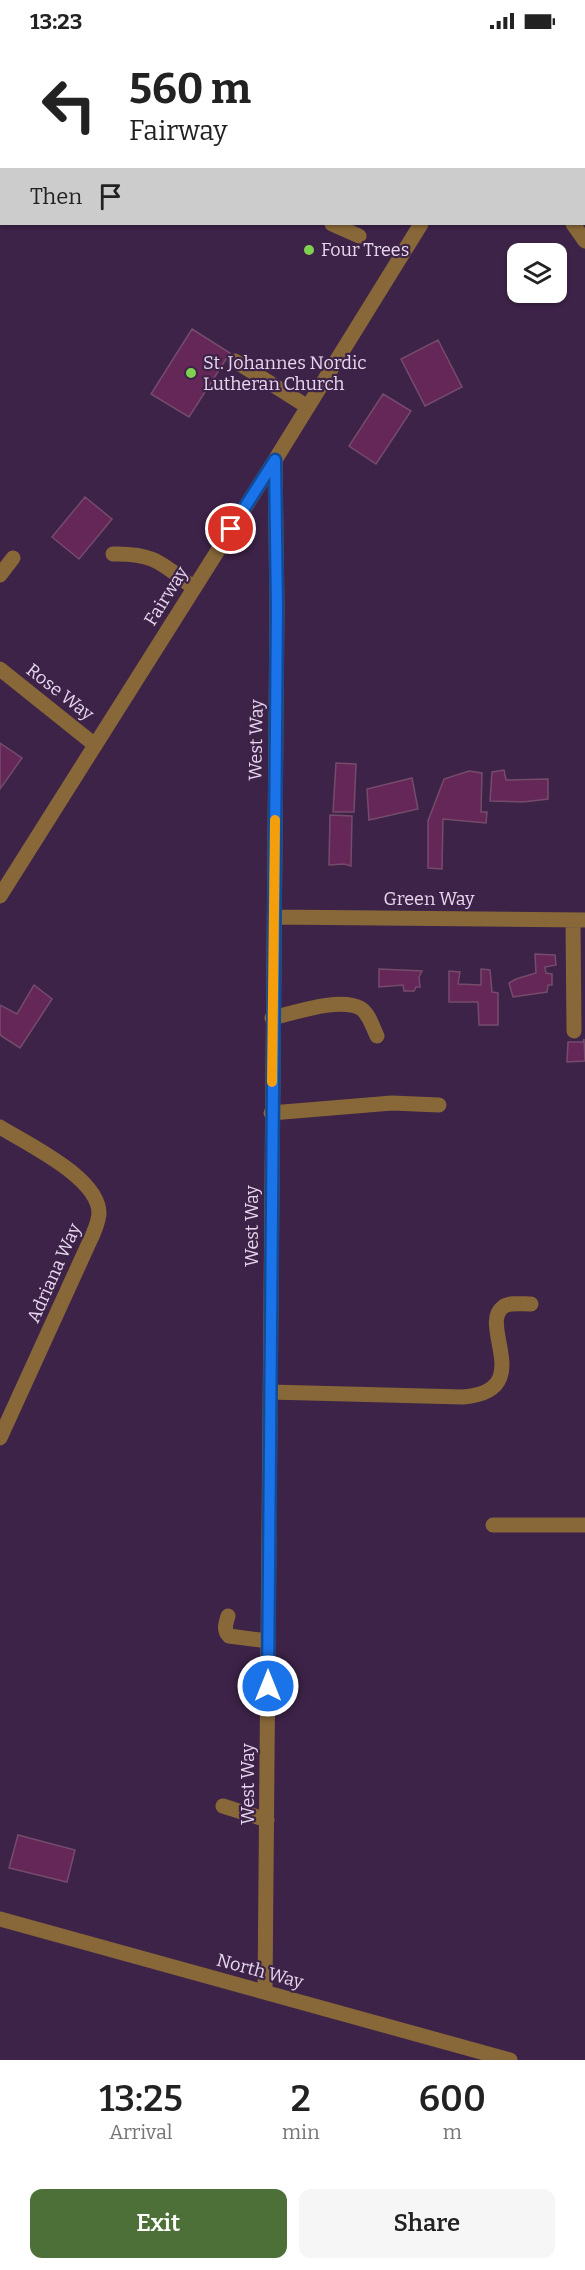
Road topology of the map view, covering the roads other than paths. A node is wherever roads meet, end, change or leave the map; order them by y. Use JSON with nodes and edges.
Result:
{"nodes":[{"id":1,"x":334,"y":225,"type":"edge"},
{"id":2,"x":417,"y":225,"type":"edge"},
{"id":3,"x":574,"y":225,"type":"edge"},
{"id":4,"x":359,"y":236,"type":"dead end"},
{"id":5,"x":585,"y":241,"type":"edge"},
{"id":6,"x":235,"y":361,"type":"dead end"},
{"id":7,"x":308,"y":407,"type":"junction"},
{"id":8,"x":275,"y":460,"type":"junction"},
{"id":9,"x":113,"y":554,"type":"dead end"},
{"id":10,"x":13,"y":558,"type":"dead end"},
{"id":11,"x":0,"y":575,"type":"edge"},
{"id":12,"x":194,"y":588,"type":"junction"},
{"id":13,"x":0,"y":669,"type":"edge"},
{"id":14,"x":95,"y":745,"type":"junction"},
{"id":15,"x":0,"y":896,"type":"edge"},
{"id":16,"x":274,"y":917,"type":"junction"},
{"id":17,"x":579,"y":920,"type":"edge"},
{"id":18,"x":272,"y":1018,"type":"junction"},
{"id":19,"x":574,"y":1031,"type":"dead end"},
{"id":20,"x":377,"y":1036,"type":"dead end"},
{"id":21,"x":439,"y":1105,"type":"dead end"},
{"id":22,"x":271,"y":1113,"type":"junction"},
{"id":23,"x":0,"y":1127,"type":"edge"},
{"id":24,"x":531,"y":1304,"type":"dead end"},
{"id":25,"x":270,"y":1392,"type":"junction"},
{"id":26,"x":0,"y":1438,"type":"edge"},
{"id":27,"x":493,"y":1525,"type":"dead end"},
{"id":28,"x":585,"y":1525,"type":"edge"},
{"id":29,"x":228,"y":1616,"type":"dead end"},
{"id":30,"x":268,"y":1641,"type":"junction"},
{"id":31,"x":223,"y":1806,"type":"dead end"},
{"id":32,"x":267,"y":1820,"type":"junction"},
{"id":33,"x":0,"y":1919,"type":"edge"},
{"id":34,"x":265,"y":1992,"type":"junction"},
{"id":35,"x":510,"y":2060,"type":"edge"}],
"edges":[{"from":1,"to":4,"type":"street"},
{"from":2,"to":7,"type":"street","name":"Fairway"},
{"from":3,"to":5,"type":"street"},
{"from":6,"to":7,"type":"street"},
{"from":7,"to":8,"type":"street","name":"Fairway"},
{"from":8,"to":12,"type":"street","name":"Fairway"},
{"from":8,"to":16,"type":"street","name":"West Way"},
{"from":9,"to":12,"type":"street"},
{"from":10,"to":11,"type":"street"},
{"from":12,"to":14,"type":"street","name":"Fairway"},
{"from":13,"to":14,"type":"street","name":"Rose Way"},
{"from":14,"to":15,"type":"street","name":"Fairway"},
{"from":16,"to":17,"type":"street","name":"Green Way"},
{"from":16,"to":18,"type":"street","name":"West Way"},
{"from":17,"to":19,"type":"street"},
{"from":18,"to":20,"type":"street"},
{"from":18,"to":22,"type":"street","name":"West Way"},
{"from":21,"to":22,"type":"street"},
{"from":22,"to":25,"type":"street","name":"West Way"},
{"from":23,"to":26,"type":"street","name":"Adriana Way"},
{"from":24,"to":25,"type":"street"},
{"from":25,"to":30,"type":"street","name":"West Way"},
{"from":27,"to":28,"type":"street"},
{"from":29,"to":30,"type":"street"},
{"from":30,"to":32,"type":"street","name":"West Way"},
{"from":31,"to":32,"type":"street"},
{"from":32,"to":34,"type":"street","name":"West Way"},
{"from":33,"to":34,"type":"street","name":"North Way"},
{"from":34,"to":35,"type":"street","name":"North Way"}]}
